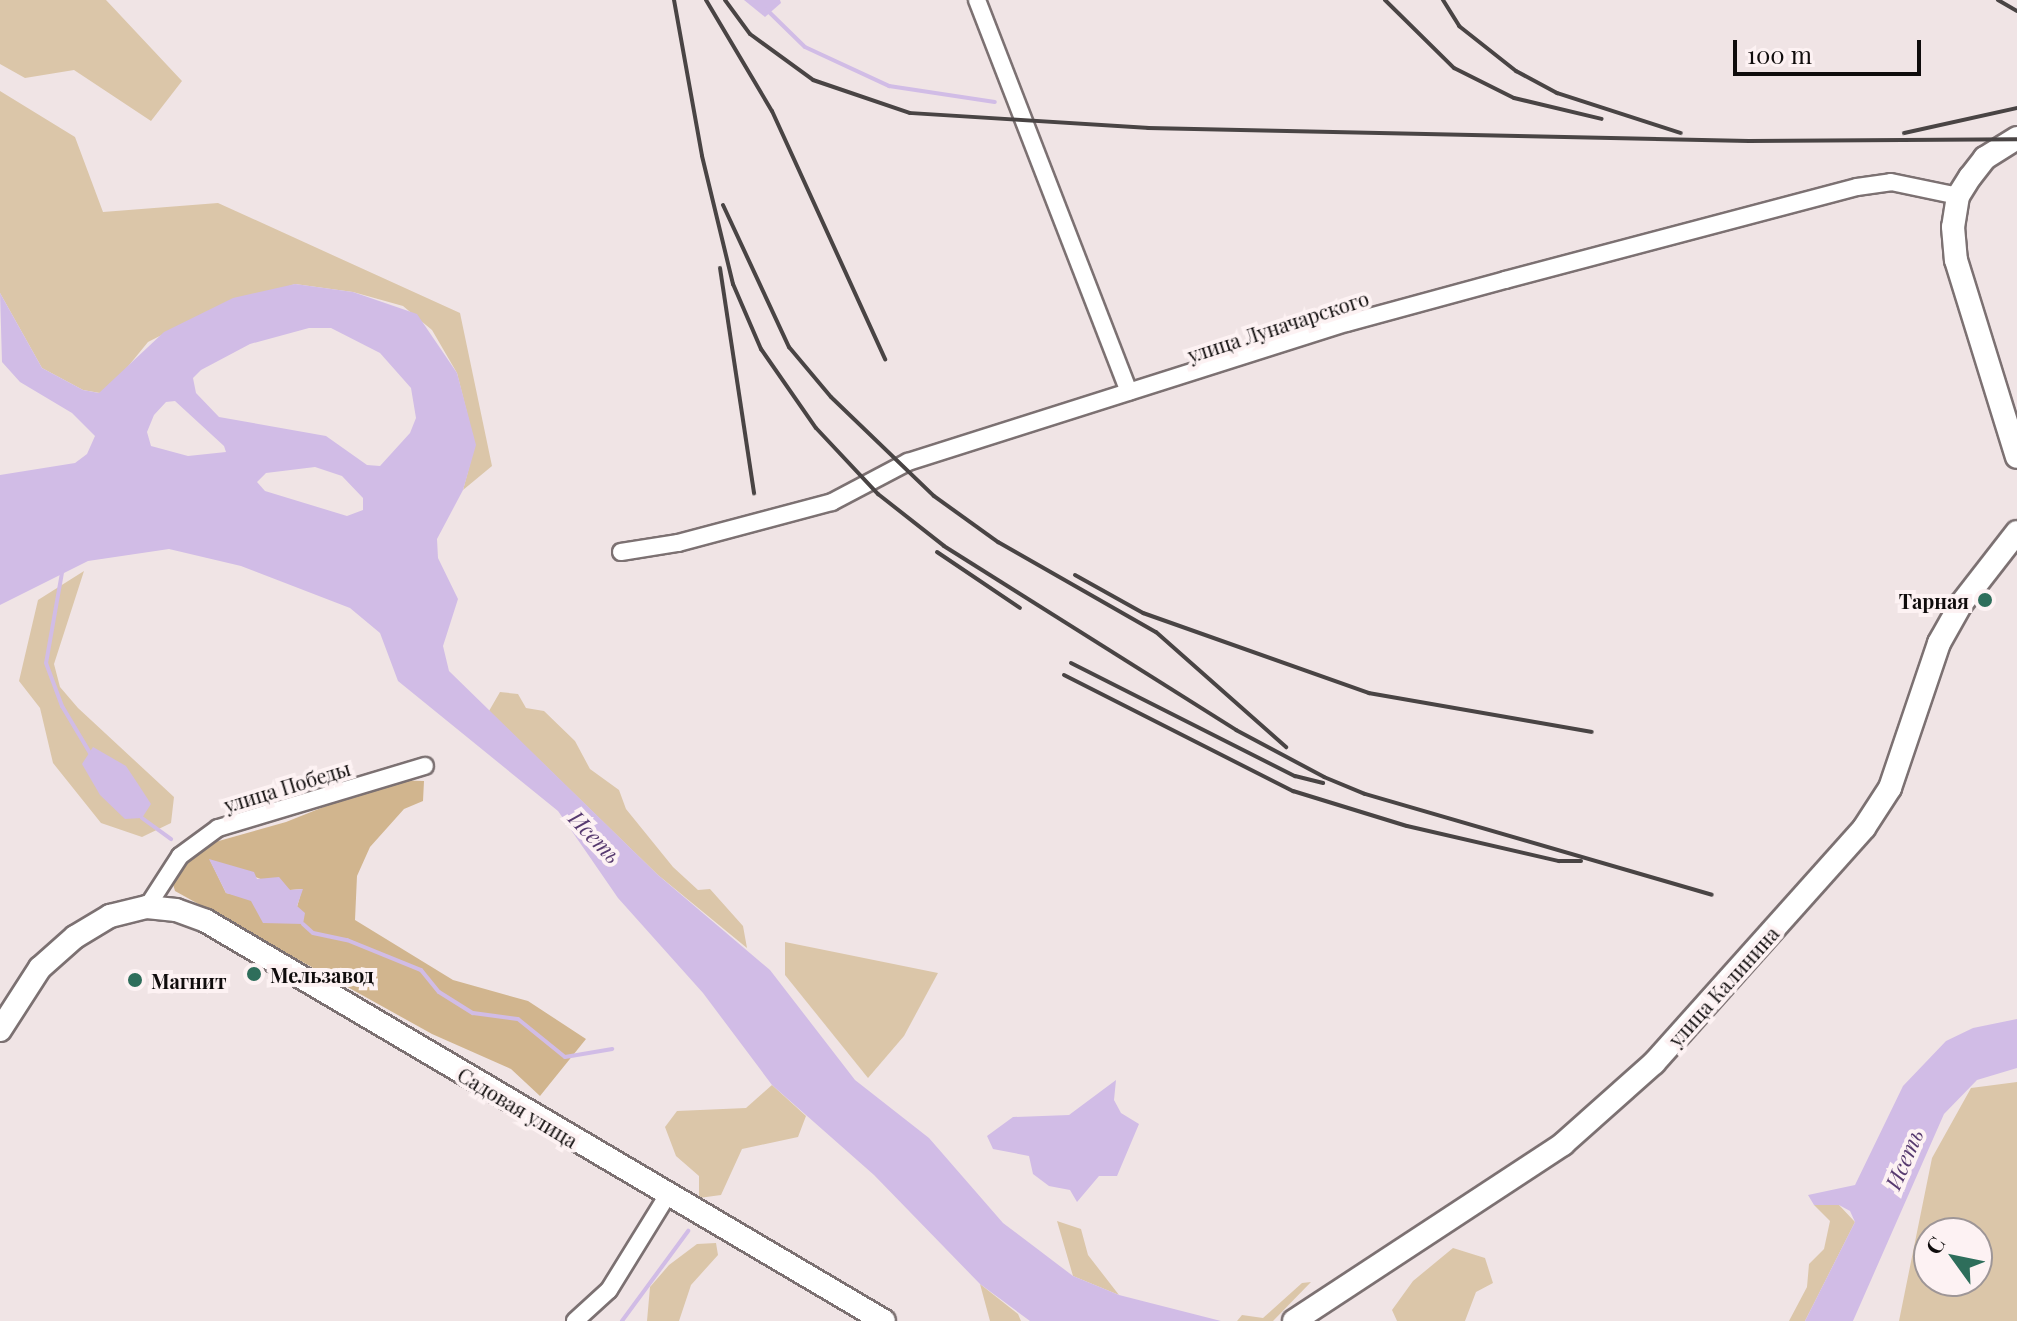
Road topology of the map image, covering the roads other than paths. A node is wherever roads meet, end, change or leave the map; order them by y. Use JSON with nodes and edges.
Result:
{"nodes":[{"id":1,"x":977,"y":0,"type":"edge"},
{"id":2,"x":2017,"y":138,"type":"edge"},
{"id":3,"x":1958,"y":196,"type":"junction"},
{"id":4,"x":1129,"y":392,"type":"junction"},
{"id":5,"x":2017,"y":457,"type":"edge"},
{"id":6,"x":2017,"y":532,"type":"edge"},
{"id":7,"x":621,"y":552,"type":"dead end"},
{"id":8,"x":425,"y":766,"type":"dead end"},
{"id":9,"x":147,"y":907,"type":"junction"},
{"id":10,"x":0,"y":1030,"type":"edge"},
{"id":11,"x":667,"y":1196,"type":"junction"},
{"id":12,"x":575,"y":1321,"type":"edge"},
{"id":13,"x":884,"y":1321,"type":"edge"},
{"id":14,"x":1294,"y":1321,"type":"edge"}],
"edges":[{"from":1,"to":4,"type":"street"},
{"from":2,"to":3,"type":"main road"},
{"from":3,"to":4,"type":"street","name":"улица Луначарского"},
{"from":3,"to":5,"type":"main road"},
{"from":4,"to":7,"type":"street","name":"улица Луначарского"},
{"from":6,"to":14,"type":"main road","name":"улица Калинина"},
{"from":8,"to":9,"type":"street","name":"улица Победы"},
{"from":9,"to":10,"type":"main road"},
{"from":9,"to":11,"type":"main road","name":"Садовая улица"},
{"from":11,"to":12,"type":"street"},
{"from":11,"to":13,"type":"main road","name":"Садовая улица"}]}
